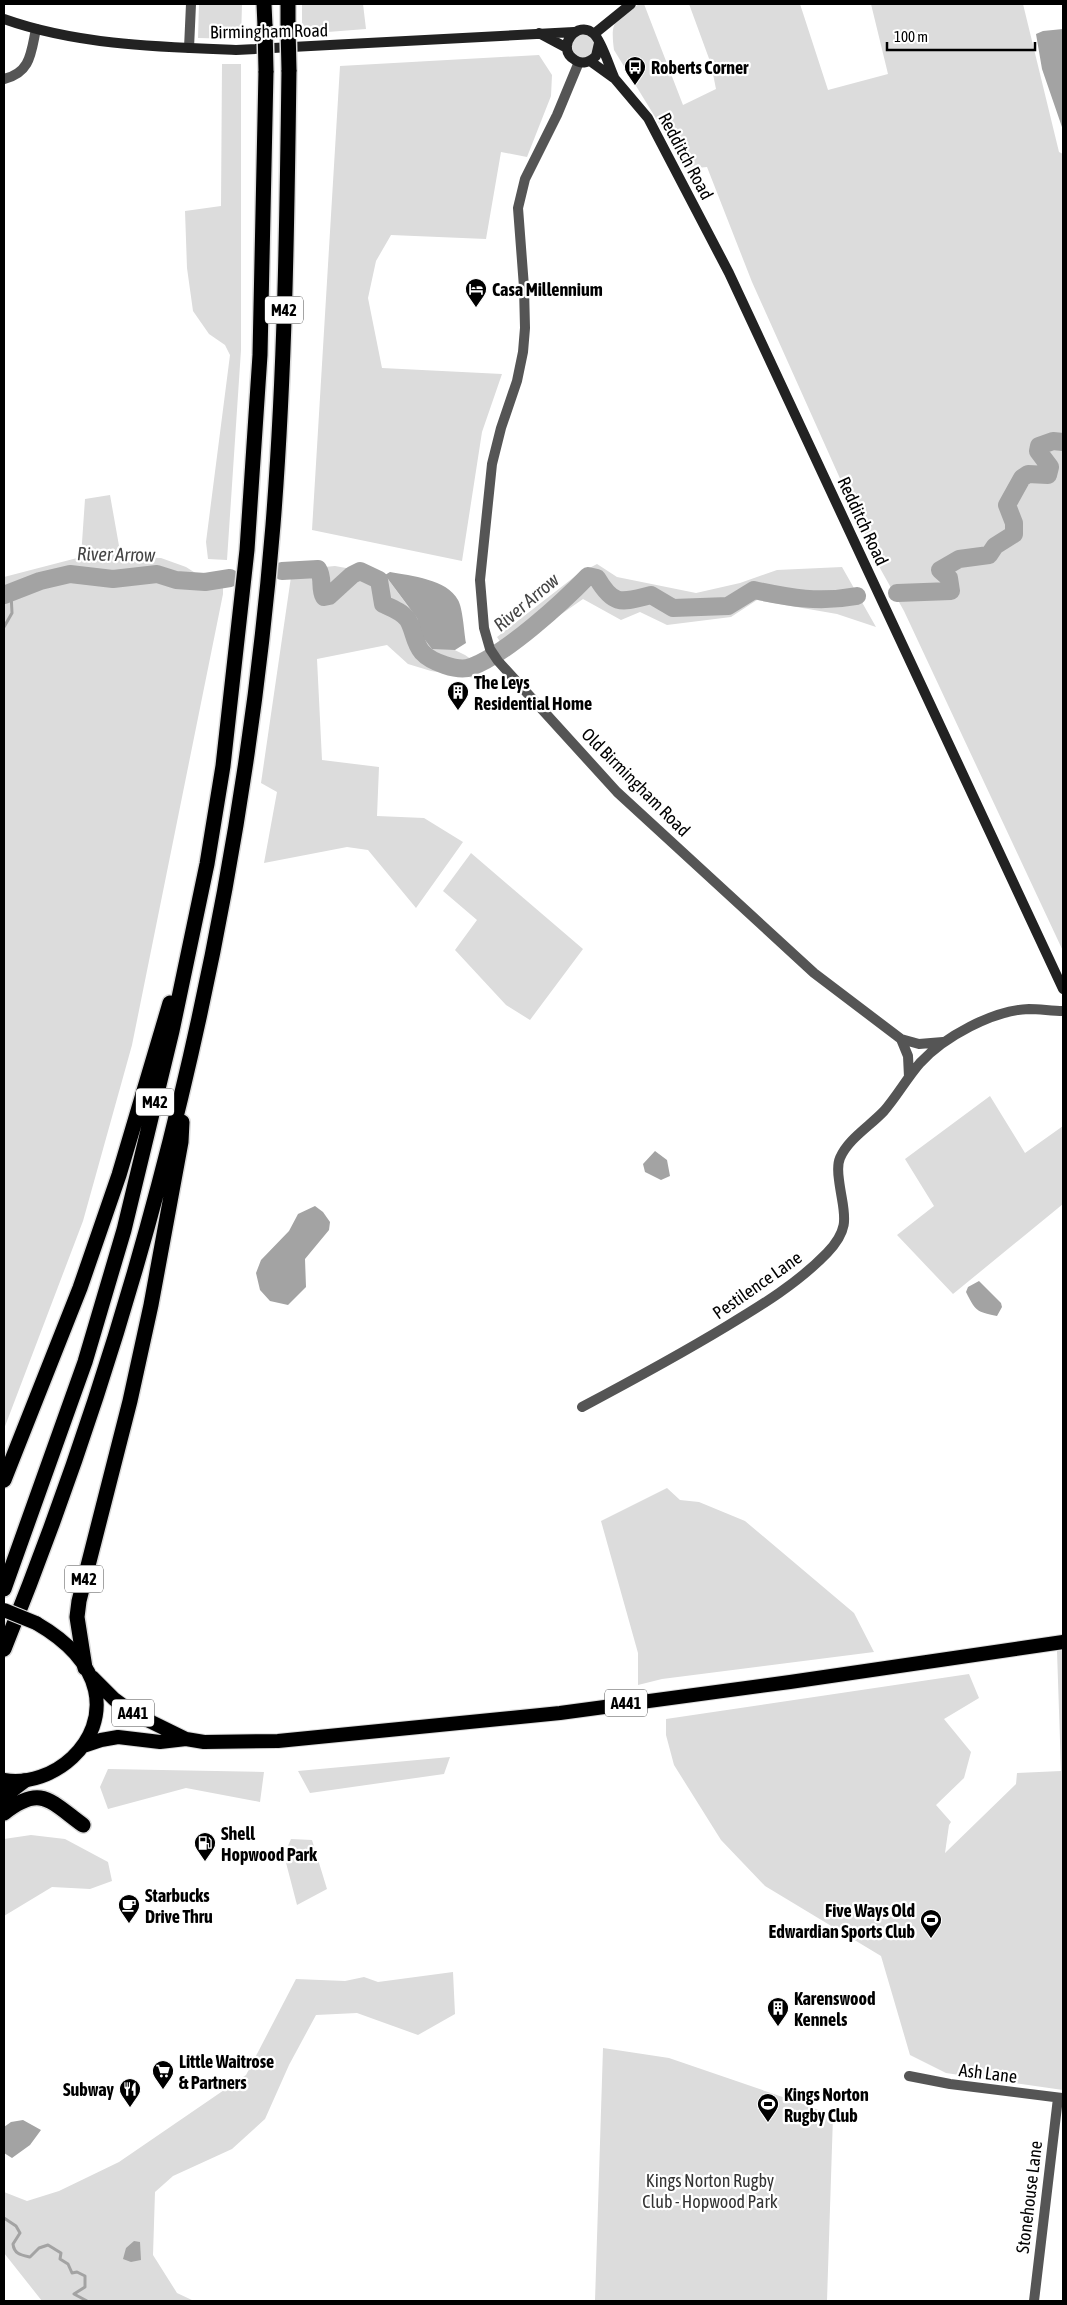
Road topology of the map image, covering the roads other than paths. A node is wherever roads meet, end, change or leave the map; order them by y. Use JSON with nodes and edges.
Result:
{"nodes":[{"id":1,"x":191,"y":4,"type":"edge"},
{"id":2,"x":264,"y":4,"type":"edge"},
{"id":3,"x":288,"y":4,"type":"edge"},
{"id":4,"x":631,"y":4,"type":"edge"},
{"id":5,"x":4,"y":19,"type":"edge"},
{"id":6,"x":36,"y":29,"type":"junction"},
{"id":7,"x":574,"y":32,"type":"junction"},
{"id":8,"x":538,"y":33,"type":"junction"},
{"id":9,"x":596,"y":38,"type":"junction"},
{"id":10,"x":189,"y":48,"type":"junction"},
{"id":11,"x":566,"y":48,"type":"junction"},
{"id":12,"x":584,"y":62,"type":"junction"},
{"id":13,"x":4,"y":79,"type":"edge"},
{"id":14,"x":615,"y":79,"type":"junction"},
{"id":15,"x":190,"y":950,"type":"junction"},
{"id":16,"x":1063,"y":989,"type":"edge"},
{"id":17,"x":1063,"y":1011,"type":"edge"},
{"id":18,"x":901,"y":1039,"type":"junction"},
{"id":19,"x":943,"y":1042,"type":"junction"},
{"id":20,"x":186,"y":1077,"type":"junction"},
{"id":21,"x":909,"y":1077,"type":"junction"},
{"id":22,"x":582,"y":1408,"type":"dead end"},
{"id":23,"x":4,"y":1480,"type":"edge"},
{"id":24,"x":4,"y":1589,"type":"edge"},
{"id":25,"x":4,"y":1610,"type":"edge"},
{"id":26,"x":1063,"y":1642,"type":"edge"},
{"id":27,"x":4,"y":1649,"type":"edge"},
{"id":28,"x":87,"y":1670,"type":"junction"},
{"id":29,"x":186,"y":1739,"type":"junction"},
{"id":30,"x":83,"y":1746,"type":"junction"},
{"id":31,"x":4,"y":1780,"type":"edge"},
{"id":32,"x":24,"y":1781,"type":"junction"},
{"id":33,"x":4,"y":1796,"type":"edge"},
{"id":34,"x":4,"y":1813,"type":"edge"},
{"id":35,"x":83,"y":1825,"type":"dead end"},
{"id":36,"x":909,"y":2076,"type":"dead end"},
{"id":37,"x":1060,"y":2098,"type":"edge"},
{"id":38,"x":1034,"y":2301,"type":"edge"}],
"edges":[{"from":1,"to":10,"type":"street"},
{"from":2,"to":15,"type":"highway","number":"M42","bridge":true},
{"from":3,"to":20,"type":"highway","number":"M42","bridge":true},
{"from":4,"to":9,"type":"main road"},
{"from":5,"to":6,"type":"main road","name":"Birmingham Road"},
{"from":6,"to":10,"type":"main road","name":"Birmingham Road"},
{"from":6,"to":13,"type":"street"},
{"from":7,"to":8,"type":"main road","name":"Birmingham Road"},
{"from":7,"to":9,"type":"main road"},
{"from":7,"to":11,"type":"main road"},
{"from":8,"to":10,"type":"main road","name":"Birmingham Road"},
{"from":8,"to":11,"type":"main road"},
{"from":9,"to":12,"type":"main road"},
{"from":9,"to":14,"type":"main road","name":"Redditch Road"},
{"from":11,"to":12,"type":"main road"},
{"from":12,"to":14,"type":"main road","name":"Redditch Road"},
{"from":12,"to":18,"type":"street","name":"Old Birmingham Road"},
{"from":14,"to":16,"type":"main road","name":"Redditch Road"},
{"from":15,"to":23,"type":"highway","number":"M42"},
{"from":15,"to":24,"type":"highway","number":"M42"},
{"from":17,"to":19,"type":"street"},
{"from":18,"to":19,"type":"street","name":"Old Birmingham Road"},
{"from":18,"to":21,"type":"street"},
{"from":19,"to":21,"type":"street","name":"Pestilence Lane"},
{"from":20,"to":27,"type":"highway","number":"M42"},
{"from":20,"to":28,"type":"highway","number":"M42"},
{"from":21,"to":22,"type":"street","name":"Pestilence Lane"},
{"from":25,"to":28,"type":"highway","bridge":true},
{"from":26,"to":29,"type":"highway","number":"A441"},
{"from":28,"to":29,"type":"highway","number":"A441"},
{"from":28,"to":30,"type":"highway"},
{"from":29,"to":30,"type":"highway","number":"A441"},
{"from":30,"to":32,"type":"highway"},
{"from":31,"to":32,"type":"highway"},
{"from":32,"to":33,"type":"highway"},
{"from":34,"to":35,"type":"highway"},
{"from":36,"to":37,"type":"street","name":"Ash Lane"},
{"from":37,"to":38,"type":"street","name":"Stonehouse Lane"}]}
